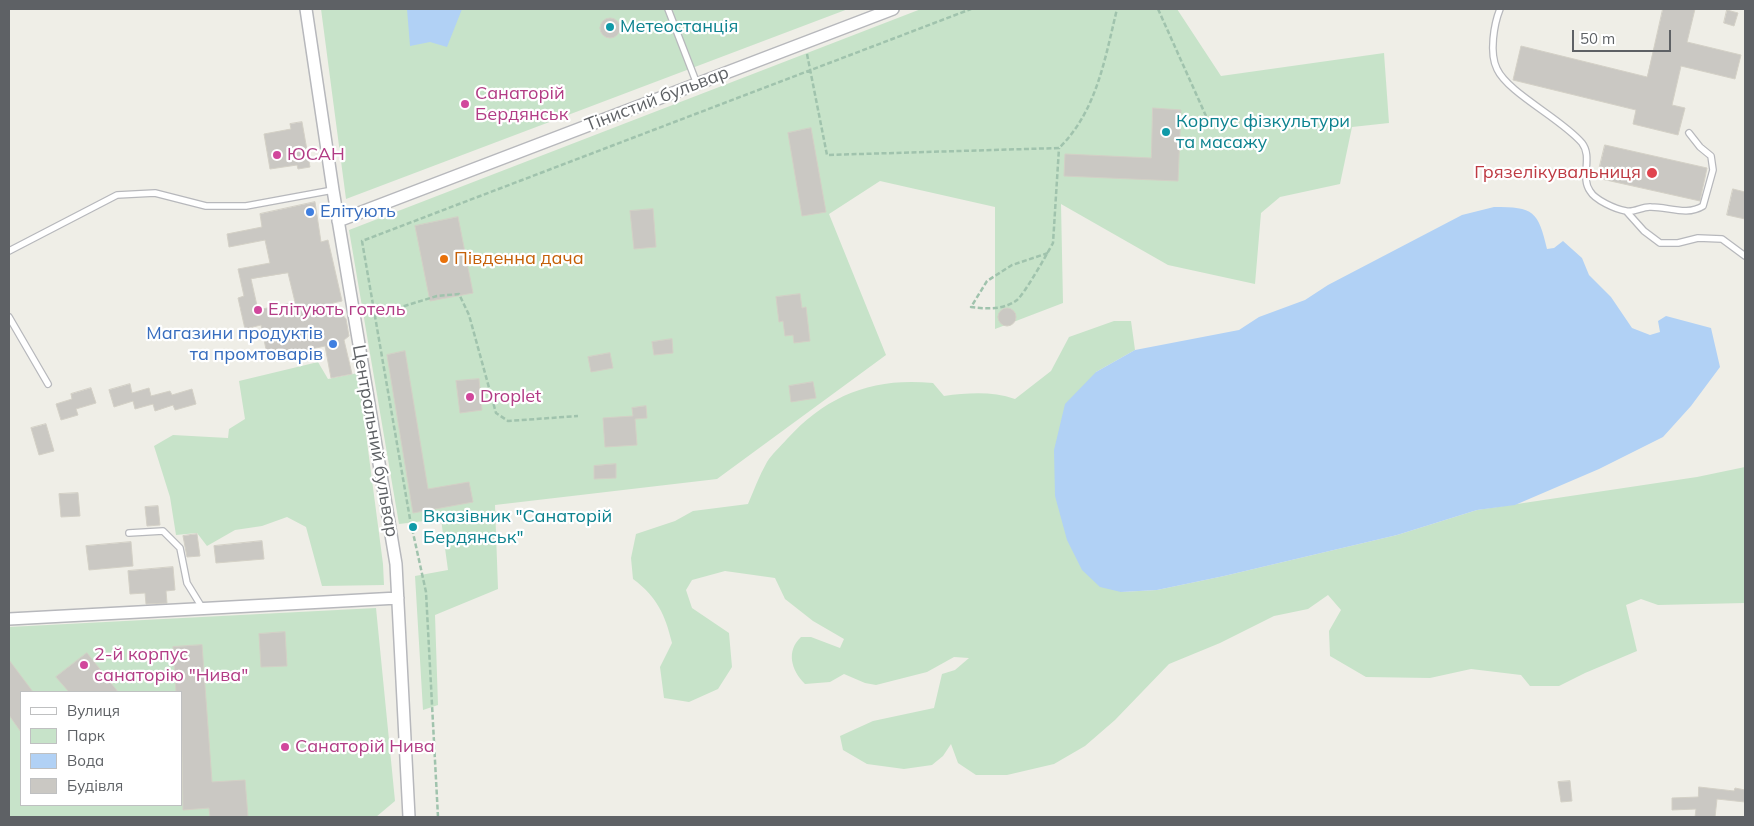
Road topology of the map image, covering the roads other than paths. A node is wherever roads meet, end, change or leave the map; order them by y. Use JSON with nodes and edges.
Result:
{"nodes":[{"id":1,"x":306,"y":9,"type":"edge"},
{"id":2,"x":668,"y":9,"type":"edge"},
{"id":3,"x":893,"y":9,"type":"edge"},
{"id":4,"x":1500,"y":9,"type":"edge"},
{"id":5,"x":697,"y":84,"type":"junction"},
{"id":6,"x":1689,"y":133,"type":"dead end"},
{"id":7,"x":333,"y":190,"type":"junction"},
{"id":8,"x":1627,"y":212,"type":"junction"},
{"id":9,"x":338,"y":221,"type":"junction"},
{"id":10,"x":9,"y":251,"type":"edge"},
{"id":11,"x":1745,"y":256,"type":"edge"},
{"id":12,"x":9,"y":317,"type":"edge"},
{"id":13,"x":48,"y":384,"type":"dead end"},
{"id":14,"x":129,"y":533,"type":"dead end"},
{"id":15,"x":398,"y":598,"type":"junction"},
{"id":16,"x":203,"y":609,"type":"junction"},
{"id":17,"x":9,"y":619,"type":"edge"},
{"id":18,"x":408,"y":813,"type":"edge"},
{"id":19,"x":399,"y":817,"type":"edge"}],
"edges":[{"from":1,"to":7,"type":"street","name":"Центральний бульвар"},
{"from":2,"to":5,"type":"lane"},
{"from":3,"to":5,"type":"street","name":"Тінистий бульвар"},
{"from":4,"to":8,"type":"lane"},
{"from":5,"to":9,"type":"street","name":"Тінистий бульвар"},
{"from":6,"to":8,"type":"lane"},
{"from":7,"to":9,"type":"street","name":"Центральний бульвар"},
{"from":7,"to":10,"type":"lane"},
{"from":8,"to":11,"type":"lane"},
{"from":9,"to":15,"type":"street","name":"Центральний бульвар"},
{"from":12,"to":13,"type":"lane"},
{"from":14,"to":16,"type":"lane"},
{"from":15,"to":16,"type":"street"},
{"from":15,"to":18,"type":"street","name":"Центральний бульвар"},
{"from":16,"to":17,"type":"street"},
{"from":18,"to":19,"type":"street"}]}
